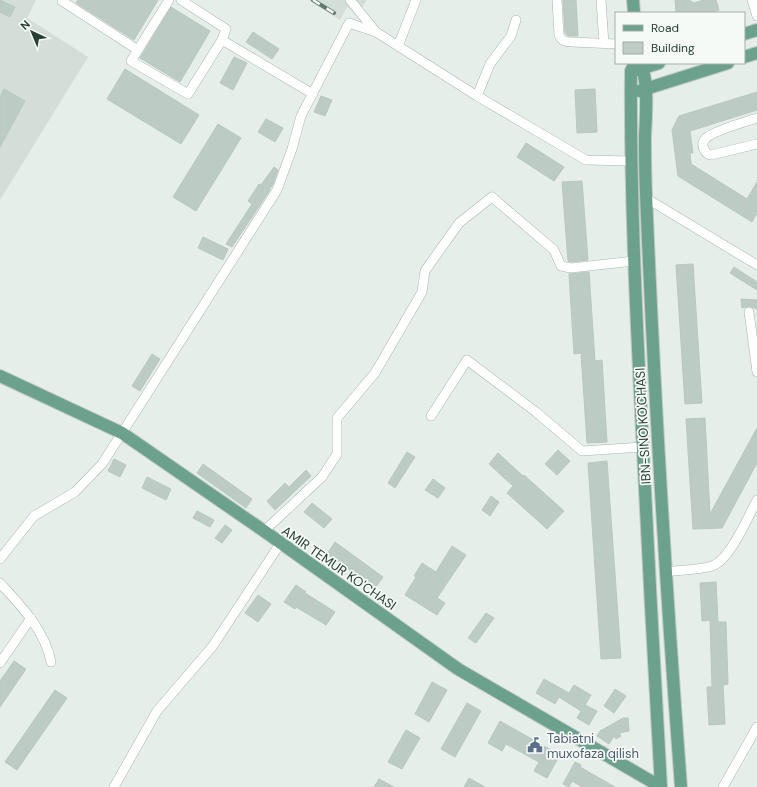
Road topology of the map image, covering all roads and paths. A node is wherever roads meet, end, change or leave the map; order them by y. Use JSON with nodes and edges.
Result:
{"nodes":[{"id":1,"x":63,"y":0,"type":"edge"},
{"id":2,"x":169,"y":0,"type":"edge"},
{"id":3,"x":181,"y":0,"type":"edge"},
{"id":4,"x":350,"y":0,"type":"edge"},
{"id":5,"x":416,"y":0,"type":"edge"},
{"id":6,"x":557,"y":0,"type":"edge"},
{"id":7,"x":601,"y":0,"type":"edge"},
{"id":8,"x":633,"y":0,"type":"edge"},
{"id":9,"x":752,"y":0,"type":"edge"},
{"id":10,"x":634,"y":12,"type":"edge"},
{"id":11,"x":757,"y":16,"type":"edge"},
{"id":12,"x":516,"y":20,"type":"dead end"},
{"id":13,"x":757,"y":30,"type":"edge"},
{"id":14,"x":376,"y":32,"type":"junction"},
{"id":15,"x":745,"y":34,"type":"edge"},
{"id":16,"x":222,"y":40,"type":"junction"},
{"id":17,"x":604,"y":44,"type":"junction"},
{"id":18,"x":615,"y":44,"type":"edge"},
{"id":19,"x":398,"y":46,"type":"junction"},
{"id":20,"x":138,"y":50,"type":"junction"},
{"id":21,"x":757,"y":53,"type":"edge"},
{"id":22,"x":745,"y":57,"type":"edge"},
{"id":23,"x":652,"y":64,"type":"edge"},
{"id":24,"x":725,"y":64,"type":"edge"},
{"id":25,"x":637,"y":66,"type":"edge"},
{"id":26,"x":646,"y":90,"type":"junction"},
{"id":27,"x":313,"y":94,"type":"junction"},
{"id":28,"x":631,"y":94,"type":"junction"},
{"id":29,"x":477,"y":96,"type":"junction"},
{"id":30,"x":757,"y":118,"type":"edge"},
{"id":31,"x":757,"y":144,"type":"edge"},
{"id":32,"x":631,"y":161,"type":"junction"},
{"id":33,"x":646,"y":198,"type":"junction"},
{"id":34,"x":634,"y":261,"type":"junction"},
{"id":35,"x":757,"y":265,"type":"edge"},
{"id":36,"x":749,"y":312,"type":"dead end"},
{"id":37,"x":757,"y":372,"type":"edge"},
{"id":38,"x":0,"y":376,"type":"edge"},
{"id":39,"x":432,"y":416,"type":"dead end"},
{"id":40,"x":122,"y":433,"type":"junction"},
{"id":41,"x":642,"y":447,"type":"junction"},
{"id":42,"x":757,"y":500,"type":"edge"},
{"id":43,"x":264,"y":531,"type":"junction"},
{"id":44,"x":280,"y":544,"type":"junction"},
{"id":45,"x":0,"y":559,"type":"edge"},
{"id":46,"x":666,"y":572,"type":"junction"},
{"id":47,"x":0,"y":583,"type":"edge"},
{"id":48,"x":31,"y":618,"type":"junction"},
{"id":49,"x":51,"y":662,"type":"dead end"},
{"id":50,"x":0,"y":663,"type":"edge"},
{"id":51,"x":757,"y":727,"type":"edge"},
{"id":52,"x":114,"y":787,"type":"edge"},
{"id":53,"x":661,"y":787,"type":"edge"},
{"id":54,"x":681,"y":787,"type":"edge"},
{"id":55,"x":723,"y":787,"type":"edge"}],
"edges":[{"from":1,"to":20,"type":"street"},
{"from":2,"to":20,"type":"street"},
{"from":3,"to":16,"type":"street"},
{"from":4,"to":14,"type":"street"},
{"from":5,"to":19,"type":"street"},
{"from":6,"to":17,"type":"street"},
{"from":7,"to":17,"type":"street"},
{"from":8,"to":10,"type":"main road"},
{"from":9,"to":11,"type":"street"},
{"from":12,"to":29,"type":"street"},
{"from":13,"to":15,"type":"main road"},
{"from":14,"to":19,"type":"street"},
{"from":14,"to":27,"type":"street"},
{"from":16,"to":20,"type":"street"},
{"from":16,"to":27,"type":"street"},
{"from":17,"to":18,"type":"street"},
{"from":19,"to":29,"type":"street"},
{"from":21,"to":22,"type":"main road"},
{"from":23,"to":25,"type":"main road"},
{"from":24,"to":26,"type":"main road"},
{"from":25,"to":26,"type":"main road","name":"IBN-SINO KO'CHASI"},
{"from":25,"to":28,"type":"main road","name":"IBN-SINO KO'CHASI"},
{"from":26,"to":28,"type":"main road"},
{"from":26,"to":33,"type":"main road","name":"IBN-SINO KO'CHASI"},
{"from":27,"to":40,"type":"street"},
{"from":28,"to":32,"type":"main road","name":"IBN-SINO KO'CHASI"},
{"from":29,"to":32,"type":"street"},
{"from":30,"to":31,"type":"street"},
{"from":32,"to":34,"type":"main road","name":"IBN-SINO KO'CHASI"},
{"from":33,"to":35,"type":"street"},
{"from":33,"to":46,"type":"main road","name":"IBN-SINO KO'CHASI"},
{"from":34,"to":41,"type":"main road","name":"IBN-SINO KO'CHASI"},
{"from":34,"to":43,"type":"street"},
{"from":36,"to":37,"type":"street"},
{"from":38,"to":40,"type":"main road","name":"AMIR TEMUR KO'CHASI"},
{"from":39,"to":41,"type":"street"},
{"from":40,"to":43,"type":"main road","name":"AMIR TEMUR KO'CHASI"},
{"from":40,"to":45,"type":"street"},
{"from":41,"to":53,"type":"main road","name":"IBN-SINO KO'CHASI"},
{"from":42,"to":46,"type":"street"},
{"from":43,"to":44,"type":"main road","name":"AMIR TEMUR KO'CHASI"},
{"from":44,"to":52,"type":"street"},
{"from":44,"to":53,"type":"main road","name":"AMIR TEMUR KO'CHASI"},
{"from":46,"to":54,"type":"main road","name":"IBN-SINO KO'CHASI"},
{"from":47,"to":48,"type":"street"},
{"from":48,"to":49,"type":"street"},
{"from":48,"to":50,"type":"street"},
{"from":51,"to":55,"type":"street"}]}
